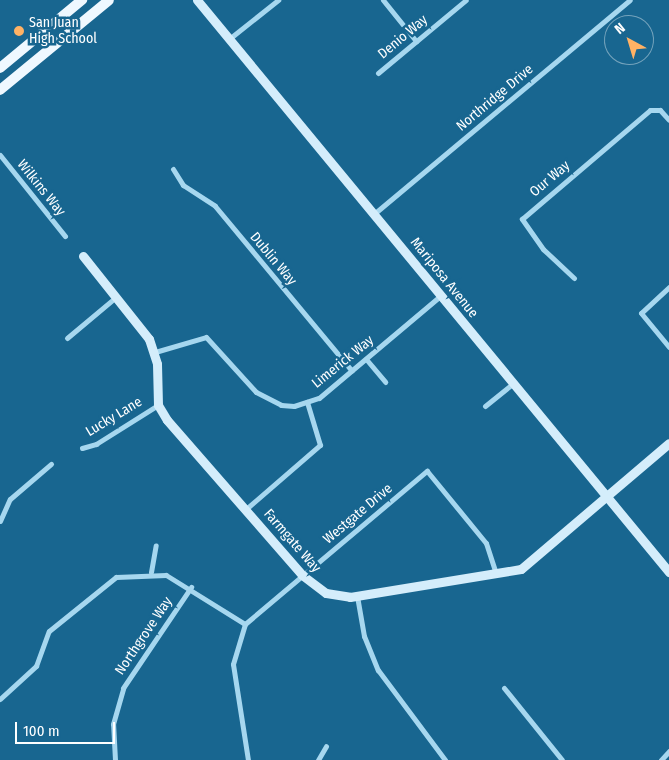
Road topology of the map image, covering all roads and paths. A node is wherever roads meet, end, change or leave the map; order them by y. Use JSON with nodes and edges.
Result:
{"nodes":[{"id":1,"x":82,"y":0,"type":"edge"},
{"id":2,"x":109,"y":0,"type":"edge"},
{"id":3,"x":197,"y":0,"type":"edge"},
{"id":4,"x":278,"y":0,"type":"edge"},
{"id":5,"x":383,"y":0,"type":"edge"},
{"id":6,"x":466,"y":0,"type":"edge"},
{"id":7,"x":630,"y":0,"type":"edge"},
{"id":8,"x":229,"y":39,"type":"junction"},
{"id":9,"x":416,"y":41,"type":"junction"},
{"id":10,"x":0,"y":68,"type":"edge"},
{"id":11,"x":378,"y":73,"type":"dead end"},
{"id":12,"x":0,"y":90,"type":"edge"},
{"id":13,"x":669,"y":120,"type":"edge"},
{"id":14,"x":0,"y":154,"type":"edge"},
{"id":15,"x":173,"y":169,"type":"dead end"},
{"id":16,"x":375,"y":213,"type":"junction"},
{"id":17,"x":65,"y":236,"type":"dead end"},
{"id":18,"x":83,"y":256,"type":"dead end"},
{"id":19,"x":574,"y":278,"type":"dead end"},
{"id":20,"x":669,"y":287,"type":"edge"},
{"id":21,"x":440,"y":296,"type":"junction"},
{"id":22,"x":116,"y":297,"type":"junction"},
{"id":23,"x":67,"y":338,"type":"dead end"},
{"id":24,"x":669,"y":347,"type":"edge"},
{"id":25,"x":155,"y":352,"type":"junction"},
{"id":26,"x":366,"y":359,"type":"junction"},
{"id":27,"x":352,"y":371,"type":"junction"},
{"id":28,"x":385,"y":382,"type":"dead end"},
{"id":29,"x":512,"y":384,"type":"junction"},
{"id":30,"x":307,"y":402,"type":"junction"},
{"id":31,"x":158,"y":405,"type":"junction"},
{"id":32,"x":486,"y":406,"type":"dead end"},
{"id":33,"x":669,"y":443,"type":"edge"},
{"id":34,"x":82,"y":448,"type":"dead end"},
{"id":35,"x":51,"y":464,"type":"dead end"},
{"id":36,"x":607,"y":499,"type":"junction"},
{"id":37,"x":246,"y":509,"type":"junction"},
{"id":38,"x":0,"y":521,"type":"edge"},
{"id":39,"x":156,"y":544,"type":"dead end"},
{"id":40,"x":151,"y":572,"type":"junction"},
{"id":41,"x":669,"y":572,"type":"edge"},
{"id":42,"x":302,"y":575,"type":"junction"},
{"id":43,"x":497,"y":576,"type":"junction"},
{"id":44,"x":191,"y":587,"type":"junction"},
{"id":45,"x":358,"y":596,"type":"junction"},
{"id":46,"x":245,"y":624,"type":"junction"},
{"id":47,"x":504,"y":688,"type":"dead end"},
{"id":48,"x":0,"y":699,"type":"edge"},
{"id":49,"x":326,"y":746,"type":"dead end"},
{"id":50,"x":669,"y":752,"type":"edge"},
{"id":51,"x":114,"y":760,"type":"edge"},
{"id":52,"x":248,"y":760,"type":"edge"},
{"id":53,"x":318,"y":760,"type":"edge"},
{"id":54,"x":445,"y":760,"type":"edge"},
{"id":55,"x":562,"y":760,"type":"edge"},
{"id":56,"x":661,"y":760,"type":"edge"}],
"edges":[{"from":1,"to":10,"type":"main road"},
{"from":2,"to":12,"type":"main road"},
{"from":3,"to":8,"type":"street","name":"Mariposa Avenue"},
{"from":4,"to":8,"type":"street"},
{"from":5,"to":9,"type":"street"},
{"from":6,"to":9,"type":"street","name":"Denio Way"},
{"from":7,"to":16,"type":"street","name":"Northridge Drive"},
{"from":8,"to":16,"type":"street","name":"Mariposa Avenue"},
{"from":9,"to":11,"type":"street","name":"Denio Way"},
{"from":13,"to":19,"type":"street","name":"Our Way"},
{"from":14,"to":17,"type":"street","name":"Wilkins Way"},
{"from":15,"to":27,"type":"street","name":"Dublin Way"},
{"from":16,"to":21,"type":"street","name":"Mariposa Avenue"},
{"from":18,"to":22,"type":"street"},
{"from":20,"to":24,"type":"street"},
{"from":21,"to":26,"type":"street","name":"Limerick Way"},
{"from":21,"to":29,"type":"street","name":"Mariposa Avenue"},
{"from":22,"to":23,"type":"street"},
{"from":22,"to":25,"type":"street"},
{"from":25,"to":30,"type":"street","name":"Limerick Way"},
{"from":25,"to":31,"type":"street"},
{"from":26,"to":27,"type":"street","name":"Limerick Way"},
{"from":26,"to":28,"type":"street"},
{"from":27,"to":30,"type":"street","name":"Limerick Way"},
{"from":29,"to":32,"type":"street"},
{"from":29,"to":36,"type":"street","name":"Mariposa Avenue"},
{"from":30,"to":37,"type":"street"},
{"from":31,"to":34,"type":"street","name":"Lucky Lane"},
{"from":31,"to":37,"type":"street","name":"Farmgate Way"},
{"from":33,"to":36,"type":"street","name":"Farmgate Way"},
{"from":35,"to":38,"type":"street"},
{"from":36,"to":41,"type":"street","name":"Mariposa Avenue"},
{"from":36,"to":43,"type":"street","name":"Farmgate Way"},
{"from":37,"to":42,"type":"street","name":"Farmgate Way"},
{"from":39,"to":40,"type":"street"},
{"from":40,"to":44,"type":"street"},
{"from":40,"to":48,"type":"street"},
{"from":42,"to":43,"type":"street","name":"Westgate Drive"},
{"from":42,"to":45,"type":"street","name":"Farmgate Way"},
{"from":42,"to":46,"type":"street","name":"Westgate Drive"},
{"from":43,"to":45,"type":"street","name":"Farmgate Way"},
{"from":44,"to":46,"type":"street"},
{"from":44,"to":51,"type":"street","name":"Northgrove Way"},
{"from":45,"to":54,"type":"street"},
{"from":46,"to":52,"type":"street"},
{"from":47,"to":55,"type":"street"},
{"from":49,"to":53,"type":"street"},
{"from":50,"to":56,"type":"street"}]}
